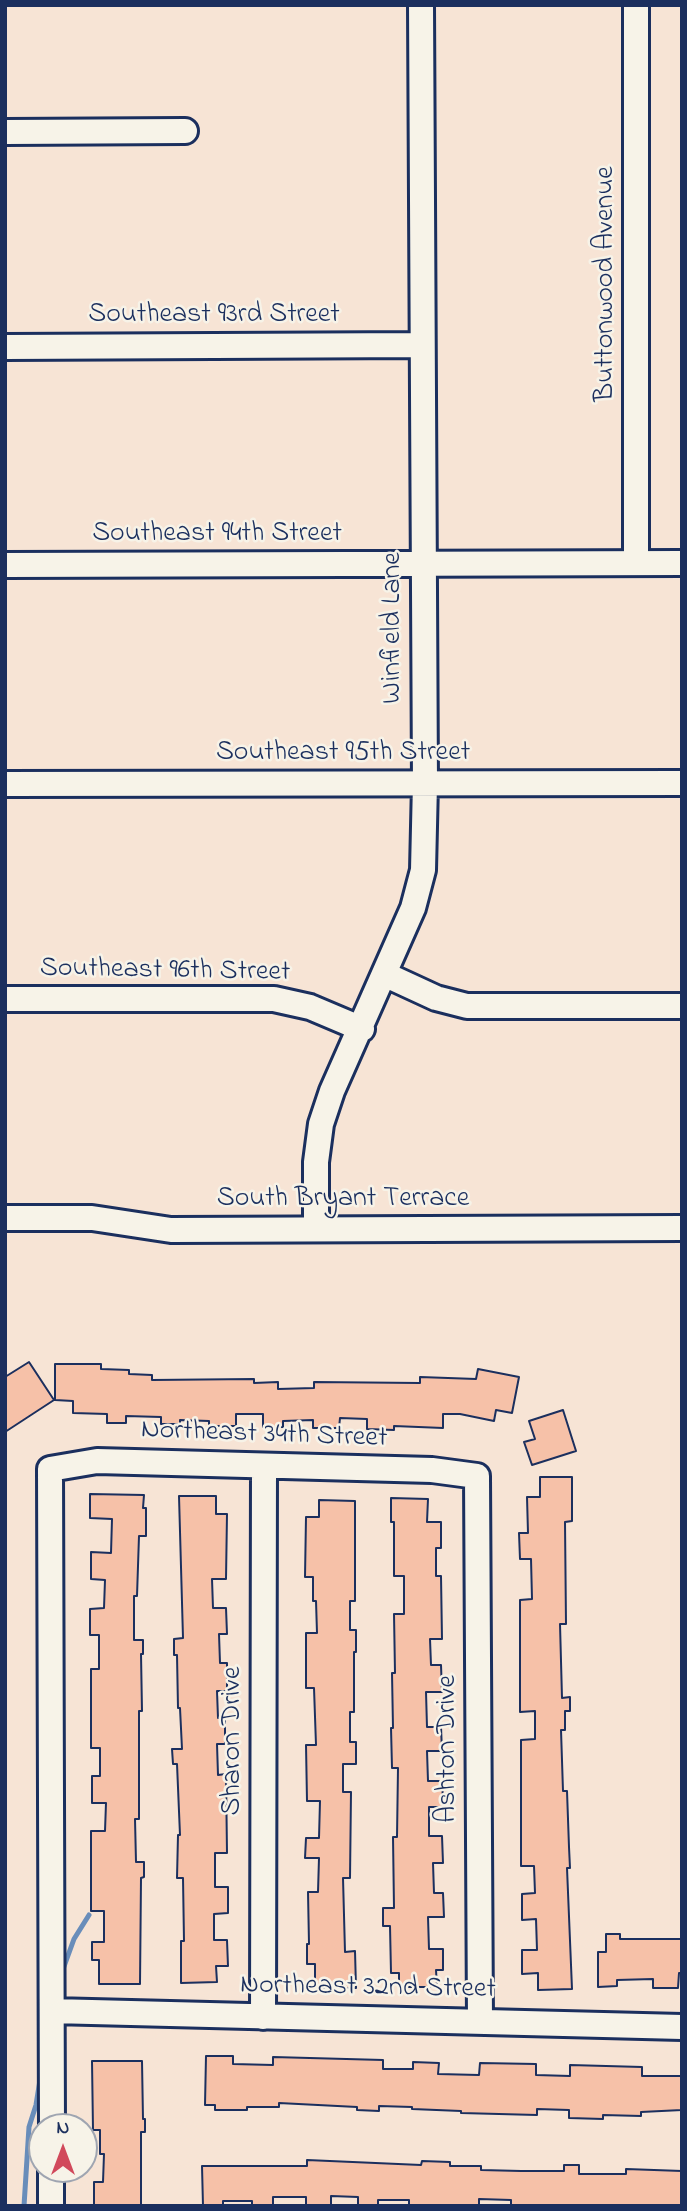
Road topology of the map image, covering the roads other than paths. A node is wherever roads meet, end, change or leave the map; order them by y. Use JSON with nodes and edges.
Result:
{"nodes":[{"id":1,"x":421,"y":5,"type":"edge"},
{"id":2,"x":636,"y":5,"type":"edge"},
{"id":3,"x":185,"y":131,"type":"dead end"},
{"id":4,"x":5,"y":132,"type":"edge"},
{"id":5,"x":422,"y":345,"type":"junction"},
{"id":6,"x":5,"y":346,"type":"edge"},
{"id":7,"x":636,"y":563,"type":"junction"},
{"id":8,"x":682,"y":563,"type":"edge"},
{"id":9,"x":423,"y":564,"type":"junction"},
{"id":10,"x":5,"y":565,"type":"edge"},
{"id":11,"x":425,"y":783,"type":"junction"},
{"id":12,"x":682,"y":783,"type":"edge"},
{"id":13,"x":5,"y":784,"type":"edge"},
{"id":14,"x":384,"y":974,"type":"junction"},
{"id":15,"x":5,"y":999,"type":"edge"},
{"id":16,"x":682,"y":1006,"type":"edge"},
{"id":17,"x":362,"y":1029,"type":"junction"},
{"id":18,"x":5,"y":1218,"type":"edge"},
{"id":19,"x":682,"y":1228,"type":"edge"},
{"id":20,"x":316,"y":1229,"type":"junction"},
{"id":21,"x":264,"y":1466,"type":"junction"},
{"id":22,"x":477,"y":1476,"type":"joint"},
{"id":23,"x":52,"y":2011,"type":"junction"},
{"id":24,"x":263,"y":2017,"type":"junction"},
{"id":25,"x":480,"y":2022,"type":"junction"},
{"id":26,"x":682,"y":2027,"type":"edge"},
{"id":27,"x":52,"y":2113,"type":"edge"},
{"id":28,"x":51,"y":2183,"type":"edge"},
{"id":29,"x":51,"y":2206,"type":"edge"}],
"edges":[{"from":1,"to":5,"type":"street","name":"Winfield Lane"},
{"from":2,"to":7,"type":"street","name":"Buttonwood Avenue"},
{"from":3,"to":4,"type":"street"},
{"from":5,"to":6,"type":"street","name":"Southeast 93rd Street"},
{"from":5,"to":9,"type":"street","name":"Winfield Lane"},
{"from":7,"to":8,"type":"street","name":"Southeast 94th Street"},
{"from":7,"to":9,"type":"street","name":"Southeast 94th Street"},
{"from":9,"to":10,"type":"street","name":"Southeast 94th Street"},
{"from":9,"to":11,"type":"street","name":"Winfield Lane"},
{"from":11,"to":12,"type":"street","name":"Southeast 95th Street"},
{"from":11,"to":13,"type":"street","name":"Southeast 95th Street"},
{"from":11,"to":14,"type":"street","name":"Winfield Lane"},
{"from":14,"to":16,"type":"street"},
{"from":14,"to":17,"type":"street","name":"Winfield Lane"},
{"from":15,"to":17,"type":"street","name":"Southeast 96th Street"},
{"from":17,"to":20,"type":"street","name":"Winfield Lane"},
{"from":18,"to":20,"type":"street","name":"South Bryant Terrace"},
{"from":19,"to":20,"type":"street","name":"South Bryant Terrace"},
{"from":21,"to":22,"type":"street","name":"Northeast 34th Street"},
{"from":21,"to":23,"type":"street","name":"Northeast 34th Street"},
{"from":21,"to":24,"type":"street","name":"Sharon Drive"},
{"from":22,"to":25,"type":"street","name":"Ashton Drive"},
{"from":23,"to":24,"type":"street","name":"Northeast 32nd Street"},
{"from":23,"to":27,"type":"street"},
{"from":24,"to":25,"type":"street","name":"Northeast 32nd Street"},
{"from":25,"to":26,"type":"street","name":"Northeast 32nd Street"},
{"from":28,"to":29,"type":"street"}]}
